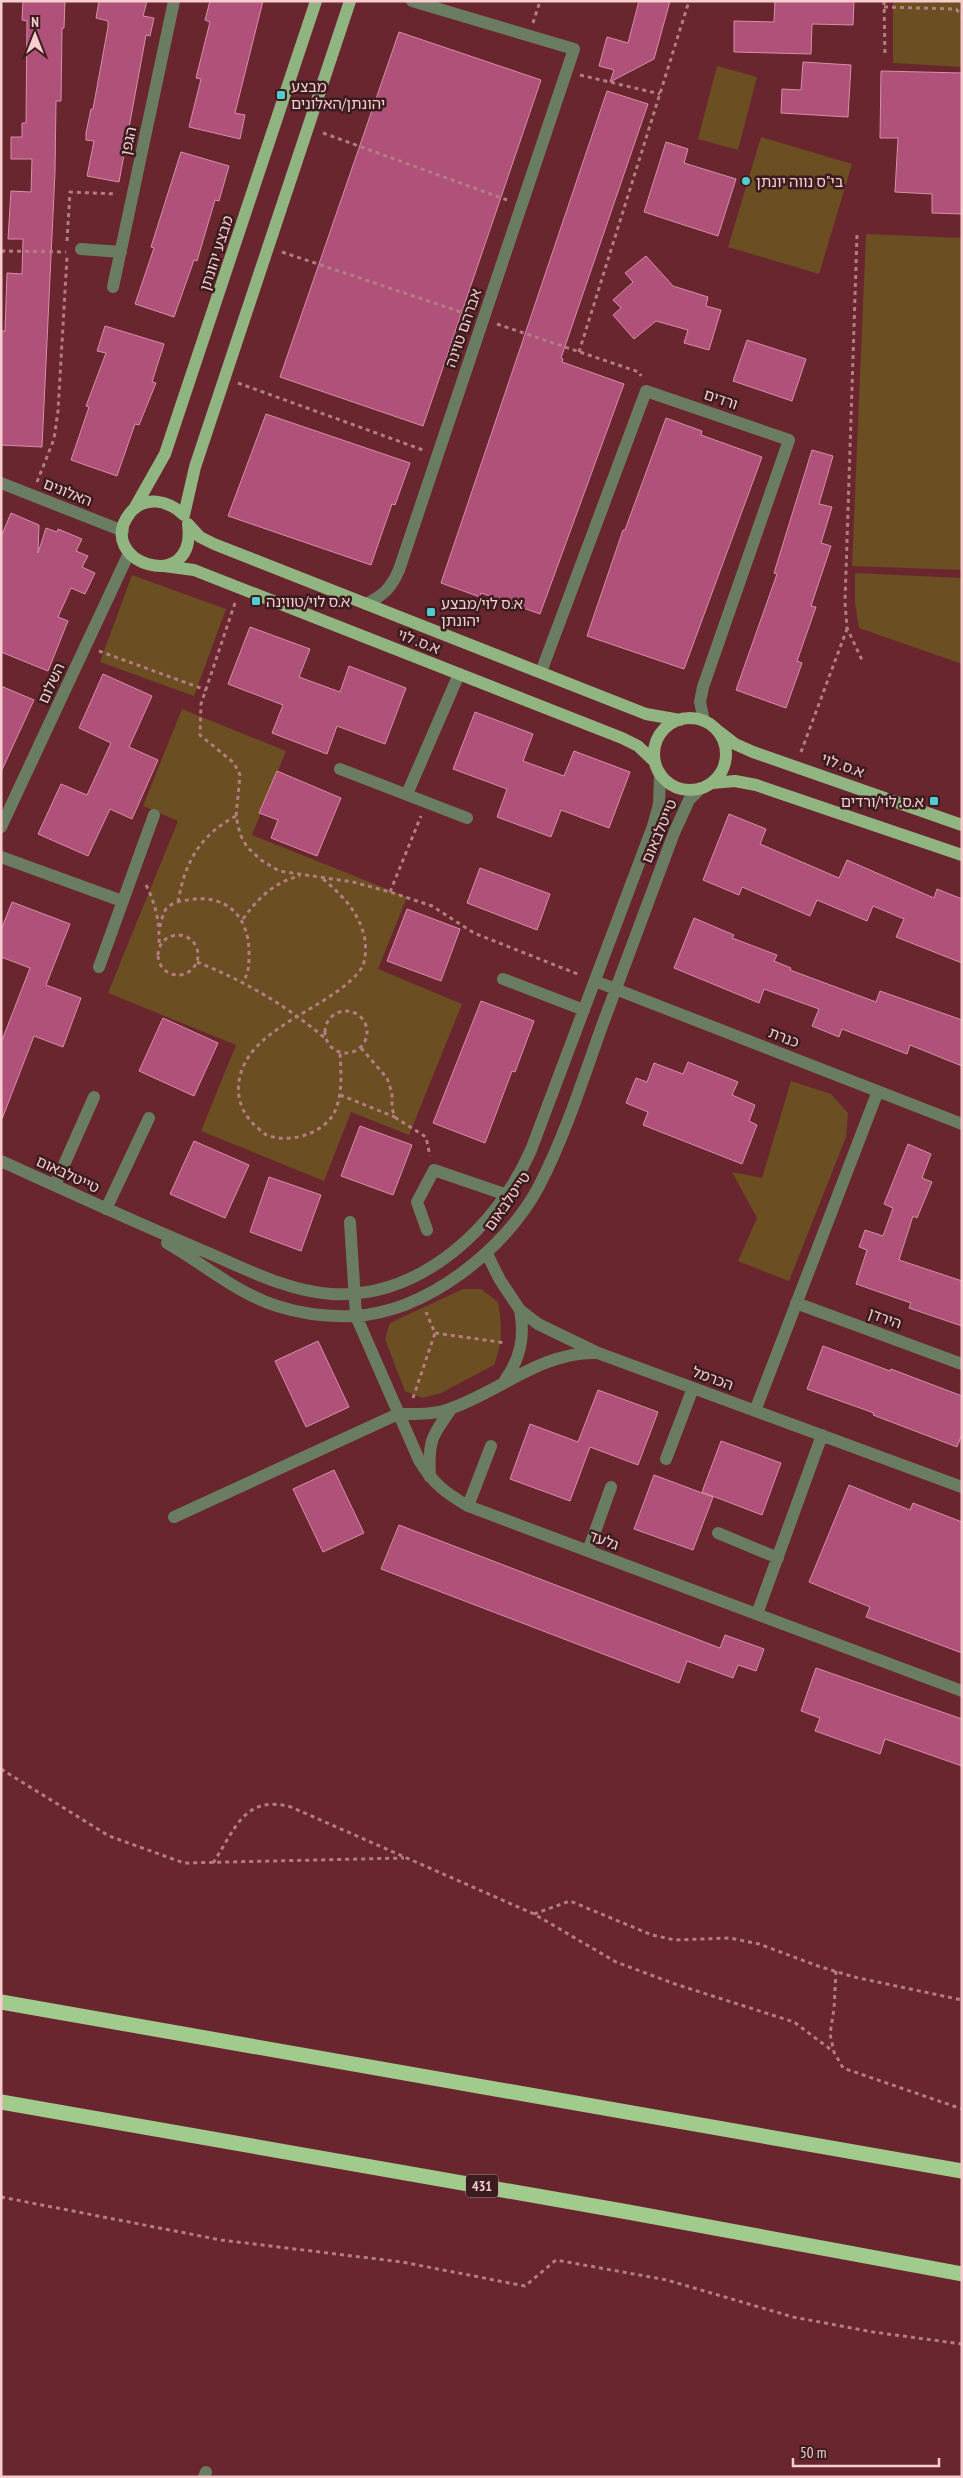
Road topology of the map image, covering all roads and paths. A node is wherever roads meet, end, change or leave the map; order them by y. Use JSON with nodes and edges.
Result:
{"nodes":[{"id":1,"x":174,"y":1,"type":"edge"},
{"id":2,"x":316,"y":1,"type":"edge"},
{"id":3,"x":350,"y":1,"type":"edge"},
{"id":4,"x":412,"y":1,"type":"edge"},
{"id":5,"x":540,"y":1,"type":"edge"},
{"id":6,"x":689,"y":1,"type":"edge"},
{"id":7,"x":884,"y":1,"type":"edge"},
{"id":8,"x":884,"y":7,"type":"junction"},
{"id":9,"x":962,"y":16,"type":"edge"},
{"id":10,"x":530,"y":35,"type":"junction"},
{"id":11,"x":885,"y":57,"type":"dead end"},
{"id":12,"x":567,"y":71,"type":"junction"},
{"id":13,"x":660,"y":94,"type":"junction"},
{"id":14,"x":308,"y":128,"type":"junction"},
{"id":15,"x":133,"y":195,"type":"junction"},
{"id":16,"x":522,"y":205,"type":"junction"},
{"id":17,"x":857,"y":235,"type":"dead end"},
{"id":18,"x":268,"y":247,"type":"junction"},
{"id":19,"x":81,"y":249,"type":"dead end"},
{"id":20,"x":1,"y":252,"type":"edge"},
{"id":21,"x":67,"y":252,"type":"junction"},
{"id":22,"x":121,"y":252,"type":"junction"},
{"id":23,"x":113,"y":287,"type":"dead end"},
{"id":24,"x":483,"y":320,"type":"junction"},
{"id":25,"x":579,"y":352,"type":"junction"},
{"id":26,"x":225,"y":378,"type":"junction"},
{"id":27,"x":646,"y":391,"type":"junction"},
{"id":28,"x":437,"y":456,"type":"junction"},
{"id":29,"x":1,"y":484,"type":"edge"},
{"id":30,"x":31,"y":494,"type":"junction"},
{"id":31,"x":134,"y":509,"type":"junction"},
{"id":32,"x":186,"y":520,"type":"junction"},
{"id":33,"x":123,"y":531,"type":"junction"},
{"id":34,"x":129,"y":553,"type":"junction"},
{"id":35,"x":164,"y":566,"type":"junction"},
{"id":36,"x":240,"y":589,"type":"junction"},
{"id":37,"x":366,"y":604,"type":"junction"},
{"id":38,"x":847,"y":628,"type":"junction"},
{"id":39,"x":86,"y":647,"type":"junction"},
{"id":40,"x":862,"y":660,"type":"dead end"},
{"id":41,"x":541,"y":672,"type":"junction"},
{"id":42,"x":459,"y":674,"type":"junction"},
{"id":43,"x":206,"y":690,"type":"junction"},
{"id":44,"x":680,"y":720,"type":"junction"},
{"id":45,"x":704,"y":721,"type":"junction"},
{"id":46,"x":717,"y":730,"type":"junction"},
{"id":47,"x":796,"y":766,"type":"junction"},
{"id":48,"x":658,"y":768,"type":"junction"},
{"id":49,"x":340,"y":769,"type":"dead end"},
{"id":50,"x":706,"y":786,"type":"junction"},
{"id":51,"x":407,"y":794,"type":"junction"},
{"id":52,"x":426,"y":802,"type":"junction"},
{"id":53,"x":154,"y":815,"type":"dead end"},
{"id":54,"x":236,"y":816,"type":"junction"},
{"id":55,"x":467,"y":818,"type":"dead end"},
{"id":56,"x":962,"y":825,"type":"edge"},
{"id":57,"x":1,"y":827,"type":"edge"},
{"id":58,"x":962,"y":855,"type":"edge"},
{"id":59,"x":1,"y":857,"type":"edge"},
{"id":60,"x":135,"y":866,"type":"junction"},
{"id":61,"x":302,"y":875,"type":"junction"},
{"id":62,"x":322,"y":878,"type":"junction"},
{"id":63,"x":390,"y":892,"type":"junction"},
{"id":64,"x":122,"y":901,"type":"junction"},
{"id":65,"x":178,"y":902,"type":"junction"},
{"id":66,"x":243,"y":920,"type":"junction"},
{"id":67,"x":160,"y":927,"type":"junction"},
{"id":68,"x":159,"y":949,"type":"junction"},
{"id":69,"x":197,"y":962,"type":"junction"},
{"id":70,"x":99,"y":967,"type":"dead end"},
{"id":71,"x":503,"y":979,"type":"dead end"},
{"id":72,"x":595,"y":980,"type":"junction"},
{"id":73,"x":243,"y":982,"type":"junction"},
{"id":74,"x":616,"y":989,"type":"junction"},
{"id":75,"x":584,"y":1010,"type":"junction"},
{"id":76,"x":298,"y":1016,"type":"junction"},
{"id":77,"x":326,"y":1039,"type":"junction"},
{"id":78,"x":361,"y":1048,"type":"junction"},
{"id":79,"x":340,"y":1053,"type":"junction"},
{"id":80,"x":878,"y":1091,"type":"junction"},
{"id":81,"x":340,"y":1096,"type":"junction"},
{"id":82,"x":94,"y":1097,"type":"dead end"},
{"id":83,"x":149,"y":1118,"type":"dead end"},
{"id":84,"x":396,"y":1118,"type":"junction"},
{"id":85,"x":962,"y":1124,"type":"edge"},
{"id":86,"x":1,"y":1161,"type":"edge"},
{"id":87,"x":434,"y":1170,"type":"junction"},
{"id":88,"x":55,"y":1185,"type":"junction"},
{"id":89,"x":507,"y":1194,"type":"junction"},
{"id":90,"x":106,"y":1209,"type":"junction"},
{"id":91,"x":122,"y":1216,"type":"junction"},
{"id":92,"x":350,"y":1222,"type":"dead end"},
{"id":93,"x":427,"y":1230,"type":"dead end"},
{"id":94,"x":487,"y":1254,"type":"junction"},
{"id":95,"x":354,"y":1294,"type":"junction"},
{"id":96,"x":420,"y":1296,"type":"junction"},
{"id":97,"x":796,"y":1303,"type":"junction"},
{"id":98,"x":520,"y":1310,"type":"junction"},
{"id":99,"x":356,"y":1316,"type":"junction"},
{"id":100,"x":434,"y":1334,"type":"junction"},
{"id":101,"x":522,"y":1345,"type":"junction"},
{"id":102,"x":598,"y":1353,"type":"junction"},
{"id":103,"x":962,"y":1364,"type":"edge"},
{"id":104,"x":504,"y":1382,"type":"junction"},
{"id":105,"x":693,"y":1388,"type":"junction"},
{"id":106,"x":452,"y":1408,"type":"junction"},
{"id":107,"x":755,"y":1411,"type":"junction"},
{"id":108,"x":398,"y":1414,"type":"junction"},
{"id":109,"x":822,"y":1435,"type":"junction"},
{"id":110,"x":491,"y":1446,"type":"dead end"},
{"id":111,"x":666,"y":1459,"type":"dead end"},
{"id":112,"x":430,"y":1478,"type":"junction"},
{"id":113,"x":612,"y":1487,"type":"dead end"},
{"id":114,"x":962,"y":1487,"type":"edge"},
{"id":115,"x":468,"y":1506,"type":"junction"},
{"id":116,"x":174,"y":1517,"type":"dead end"},
{"id":117,"x":718,"y":1533,"type":"dead end"},
{"id":118,"x":588,"y":1551,"type":"junction"},
{"id":119,"x":778,"y":1558,"type":"junction"},
{"id":120,"x":757,"y":1614,"type":"junction"},
{"id":121,"x":962,"y":1691,"type":"edge"},
{"id":122,"x":1,"y":1769,"type":"edge"},
{"id":123,"x":407,"y":1858,"type":"junction"},
{"id":124,"x":213,"y":1863,"type":"junction"},
{"id":125,"x":534,"y":1914,"type":"junction"},
{"id":126,"x":836,"y":1972,"type":"junction"},
{"id":127,"x":962,"y":2000,"type":"edge"},
{"id":128,"x":1,"y":2002,"type":"edge"},
{"id":129,"x":834,"y":2052,"type":"junction"},
{"id":130,"x":1,"y":2102,"type":"edge"},
{"id":131,"x":962,"y":2109,"type":"edge"},
{"id":132,"x":962,"y":2171,"type":"edge"},
{"id":133,"x":1,"y":2197,"type":"edge"},
{"id":134,"x":962,"y":2274,"type":"edge"},
{"id":135,"x":962,"y":2344,"type":"edge"}],
"edges":[{"from":1,"to":15,"type":"street","name":"הגפן"},
{"from":2,"to":31,"type":"main road","name":"מבצע יהונתן"},
{"from":3,"to":14,"type":"main road"},
{"from":4,"to":10,"type":"street"},
{"from":5,"to":10,"type":"path"},
{"from":6,"to":13,"type":"path"},
{"from":7,"to":8,"type":"path"},
{"from":8,"to":9,"type":"path"},
{"from":8,"to":11,"type":"path"},
{"from":10,"to":12,"type":"street","name":"אברהם טוינה"},
{"from":12,"to":13,"type":"path"},
{"from":12,"to":16,"type":"street","name":"אברהם טוינה"},
{"from":13,"to":25,"type":"path"},
{"from":14,"to":16,"type":"path"},
{"from":14,"to":18,"type":"main road"},
{"from":15,"to":21,"type":"path"},
{"from":15,"to":22,"type":"street","name":"הגפן"},
{"from":16,"to":24,"type":"street","name":"אברהם טוינה"},
{"from":17,"to":38,"type":"path"},
{"from":18,"to":24,"type":"path"},
{"from":18,"to":26,"type":"main road"},
{"from":19,"to":22,"type":"street"},
{"from":20,"to":21,"type":"path"},
{"from":21,"to":30,"type":"path"},
{"from":22,"to":23,"type":"street","name":"הגפן"},
{"from":24,"to":25,"type":"path"},
{"from":24,"to":28,"type":"street","name":"אברהם טוינה"},
{"from":25,"to":27,"type":"path"},
{"from":26,"to":28,"type":"path"},
{"from":26,"to":32,"type":"main road"},
{"from":27,"to":41,"type":"street"},
{"from":27,"to":45,"type":"street","name":"ורדים"},
{"from":28,"to":37,"type":"street","name":"אברהם טוינה"},
{"from":29,"to":30,"type":"street","name":"האלונים"},
{"from":30,"to":33,"type":"street","name":"האלונים"},
{"from":31,"to":32,"type":"main road"},
{"from":31,"to":33,"type":"main road"},
{"from":32,"to":35,"type":"main road"},
{"from":32,"to":37,"type":"main road","name":"א.ס. לוי"},
{"from":33,"to":34,"type":"main road"},
{"from":34,"to":35,"type":"main road"},
{"from":34,"to":39,"type":"street","name":"השלום"},
{"from":35,"to":36,"type":"main road","name":"א.ס. לוי"},
{"from":36,"to":42,"type":"main road","name":"א.ס. לוי"},
{"from":36,"to":43,"type":"path"},
{"from":37,"to":41,"type":"main road","name":"א.ס. לוי"},
{"from":38,"to":40,"type":"path"},
{"from":38,"to":47,"type":"path"},
{"from":39,"to":43,"type":"path"},
{"from":39,"to":57,"type":"street","name":"השלום"},
{"from":41,"to":44,"type":"main road","name":"א.ס. לוי"},
{"from":42,"to":48,"type":"main road","name":"א.ס. לוי"},
{"from":42,"to":51,"type":"street"},
{"from":43,"to":54,"type":"path"},
{"from":44,"to":45,"type":"main road"},
{"from":44,"to":48,"type":"main road"},
{"from":45,"to":46,"type":"main road"},
{"from":46,"to":47,"type":"main road","name":"א.ס. לוי"},
{"from":46,"to":50,"type":"main road"},
{"from":47,"to":56,"type":"main road","name":"א.ס. לוי"},
{"from":48,"to":50,"type":"main road"},
{"from":48,"to":72,"type":"street","name":"טייטלבאום"},
{"from":49,"to":51,"type":"street"},
{"from":50,"to":58,"type":"main road"},
{"from":50,"to":74,"type":"street","name":"טייטלבאום"},
{"from":51,"to":52,"type":"street"},
{"from":52,"to":55,"type":"street"},
{"from":52,"to":63,"type":"path"},
{"from":53,"to":60,"type":"street"},
{"from":54,"to":61,"type":"path"},
{"from":54,"to":65,"type":"path"},
{"from":59,"to":64,"type":"street"},
{"from":60,"to":64,"type":"street"},
{"from":60,"to":67,"type":"path"},
{"from":61,"to":62,"type":"path"},
{"from":61,"to":66,"type":"path"},
{"from":62,"to":63,"type":"path"},
{"from":62,"to":76,"type":"path"},
{"from":63,"to":72,"type":"path"},
{"from":64,"to":70,"type":"street"},
{"from":65,"to":66,"type":"path"},
{"from":65,"to":67,"type":"path"},
{"from":66,"to":73,"type":"path"},
{"from":67,"to":68,"type":"path"},
{"from":68,"to":69,"type":"path"},
{"from":68,"to":69,"type":"path"},
{"from":69,"to":73,"type":"path"},
{"from":71,"to":75,"type":"street"},
{"from":72,"to":74,"type":"street","name":"כנרת"},
{"from":72,"to":75,"type":"street","name":"טייטלבאום"},
{"from":73,"to":76,"type":"path"},
{"from":74,"to":80,"type":"street","name":"כנרת"},
{"from":74,"to":94,"type":"street","name":"טייטלבאום"},
{"from":75,"to":89,"type":"street","name":"טייטלבאום"},
{"from":76,"to":77,"type":"path"},
{"from":76,"to":81,"type":"path"},
{"from":77,"to":78,"type":"path"},
{"from":77,"to":79,"type":"path"},
{"from":78,"to":79,"type":"path"},
{"from":78,"to":84,"type":"path"},
{"from":79,"to":81,"type":"path"},
{"from":80,"to":85,"type":"street","name":"כנרת"},
{"from":80,"to":97,"type":"street"},
{"from":81,"to":84,"type":"path"},
{"from":82,"to":88,"type":"street"},
{"from":83,"to":90,"type":"street"},
{"from":84,"to":87,"type":"path"},
{"from":86,"to":88,"type":"street","name":"טייטלבאום"},
{"from":87,"to":89,"type":"street"},
{"from":87,"to":93,"type":"street"},
{"from":88,"to":90,"type":"street","name":"טייטלבאום"},
{"from":89,"to":95,"type":"street","name":"טייטלבאום"},
{"from":90,"to":91,"type":"street","name":"טייטלבאום"},
{"from":91,"to":95,"type":"street","name":"טייטלבאום"},
{"from":91,"to":99,"type":"street","name":"טייטלבאום"},
{"from":92,"to":95,"type":"street","name":"גלעד"},
{"from":94,"to":96,"type":"street","name":"טייטלבאום"},
{"from":94,"to":98,"type":"street","name":"הכרמל"},
{"from":95,"to":99,"type":"street","name":"גלעד"},
{"from":96,"to":99,"type":"street","name":"טייטלבאום"},
{"from":96,"to":100,"type":"path"},
{"from":97,"to":103,"type":"street","name":"הירדן"},
{"from":97,"to":107,"type":"street"},
{"from":98,"to":101,"type":"street"},
{"from":98,"to":102,"type":"street","name":"הכרמל"},
{"from":99,"to":108,"type":"street","name":"גלעד"},
{"from":100,"to":101,"type":"path"},
{"from":100,"to":108,"type":"path"},
{"from":101,"to":104,"type":"street"},
{"from":102,"to":104,"type":"street"},
{"from":102,"to":105,"type":"street","name":"הכרמל"},
{"from":104,"to":106,"type":"street"},
{"from":105,"to":107,"type":"street","name":"הכרמל"},
{"from":105,"to":111,"type":"street"},
{"from":106,"to":108,"type":"street"},
{"from":106,"to":112,"type":"street"},
{"from":107,"to":109,"type":"street","name":"הכרמל"},
{"from":108,"to":112,"type":"street","name":"גלעד"},
{"from":108,"to":116,"type":"street"},
{"from":109,"to":114,"type":"street","name":"הכרמל"},
{"from":109,"to":119,"type":"street"},
{"from":110,"to":115,"type":"street"},
{"from":112,"to":115,"type":"street","name":"גלעד"},
{"from":113,"to":118,"type":"street"},
{"from":115,"to":118,"type":"street","name":"גלעד"},
{"from":117,"to":119,"type":"street"},
{"from":118,"to":120,"type":"street","name":"גלעד"},
{"from":119,"to":120,"type":"street"},
{"from":120,"to":121,"type":"street","name":"גלעד"},
{"from":122,"to":124,"type":"path"},
{"from":123,"to":124,"type":"path"},
{"from":123,"to":124,"type":"path"},
{"from":123,"to":125,"type":"path"},
{"from":125,"to":126,"type":"path"},
{"from":125,"to":129,"type":"path"},
{"from":126,"to":127,"type":"path"},
{"from":126,"to":129,"type":"path"},
{"from":128,"to":132,"type":"highway"},
{"from":129,"to":131,"type":"path"},
{"from":130,"to":134,"type":"highway","number":"431"},
{"from":133,"to":135,"type":"path"}]}
